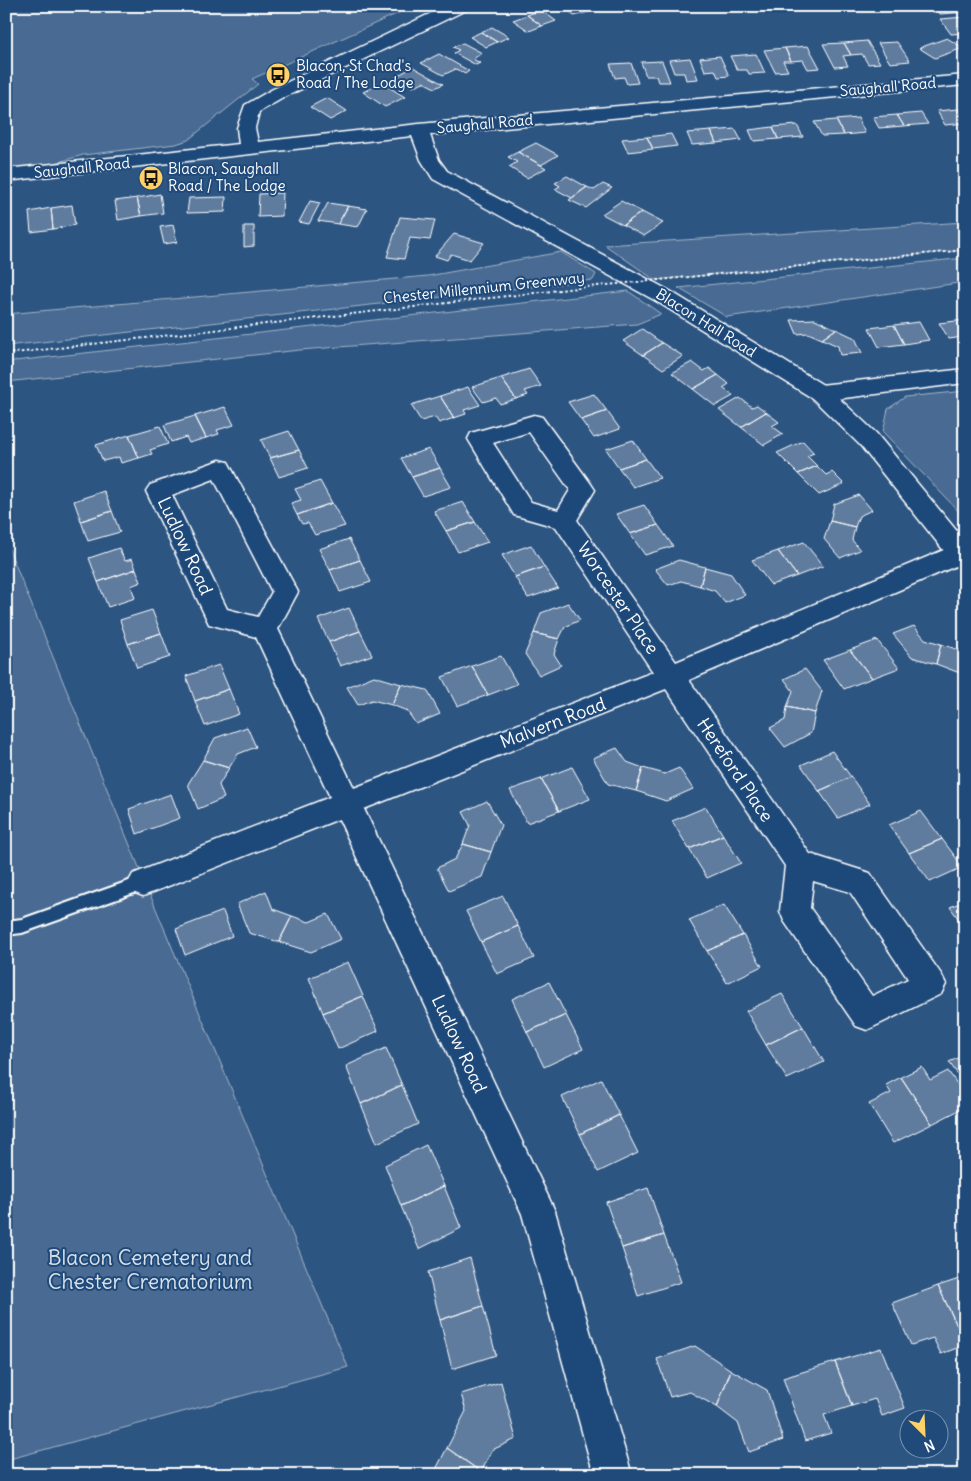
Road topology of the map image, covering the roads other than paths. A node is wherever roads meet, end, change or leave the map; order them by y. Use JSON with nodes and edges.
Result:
{"nodes":[{"id":1,"x":460,"y":6,"type":"edge"},
{"id":2,"x":965,"y":80,"type":"edge"},
{"id":3,"x":419,"y":130,"type":"junction"},
{"id":4,"x":248,"y":149,"type":"junction"},
{"id":5,"x":6,"y":175,"type":"edge"},
{"id":6,"x":965,"y":376,"type":"edge"},
{"id":7,"x":820,"y":394,"type":"junction"},
{"id":8,"x":564,"y":520,"type":"dead end"},
{"id":9,"x":963,"y":557,"type":"edge"},
{"id":10,"x":265,"y":629,"type":"junction"},
{"id":11,"x":671,"y":676,"type":"junction"},
{"id":12,"x":346,"y":804,"type":"junction"},
{"id":13,"x":800,"y":864,"type":"junction"},
{"id":14,"x":143,"y":883,"type":"joint"},
{"id":15,"x":6,"y":928,"type":"edge"},
{"id":16,"x":614,"y":1475,"type":"edge"}],
"edges":[{"from":1,"to":4,"type":"street"},
{"from":2,"to":3,"type":"street","name":"Saughall Road"},
{"from":3,"to":4,"type":"street","name":"Saughall Road"},
{"from":3,"to":7,"type":"street","name":"Blacon Hall Road"},
{"from":4,"to":5,"type":"street","name":"Saughall Road"},
{"from":6,"to":7,"type":"street"},
{"from":7,"to":9,"type":"street","name":"Blacon Hall Road"},
{"from":8,"to":11,"type":"street","name":"Worcester Place"},
{"from":9,"to":11,"type":"street","name":"Malvern Road"},
{"from":10,"to":10,"type":"street","name":"Ludlow Road"},
{"from":10,"to":12,"type":"street","name":"Ludlow Road"},
{"from":11,"to":12,"type":"street","name":"Malvern Road"},
{"from":11,"to":13,"type":"street","name":"Hereford Place"},
{"from":12,"to":14,"type":"street","name":"Malvern Road"},
{"from":12,"to":16,"type":"street","name":"Ludlow Road"},
{"from":13,"to":13,"type":"street"},
{"from":14,"to":15,"type":"lane"}]}
